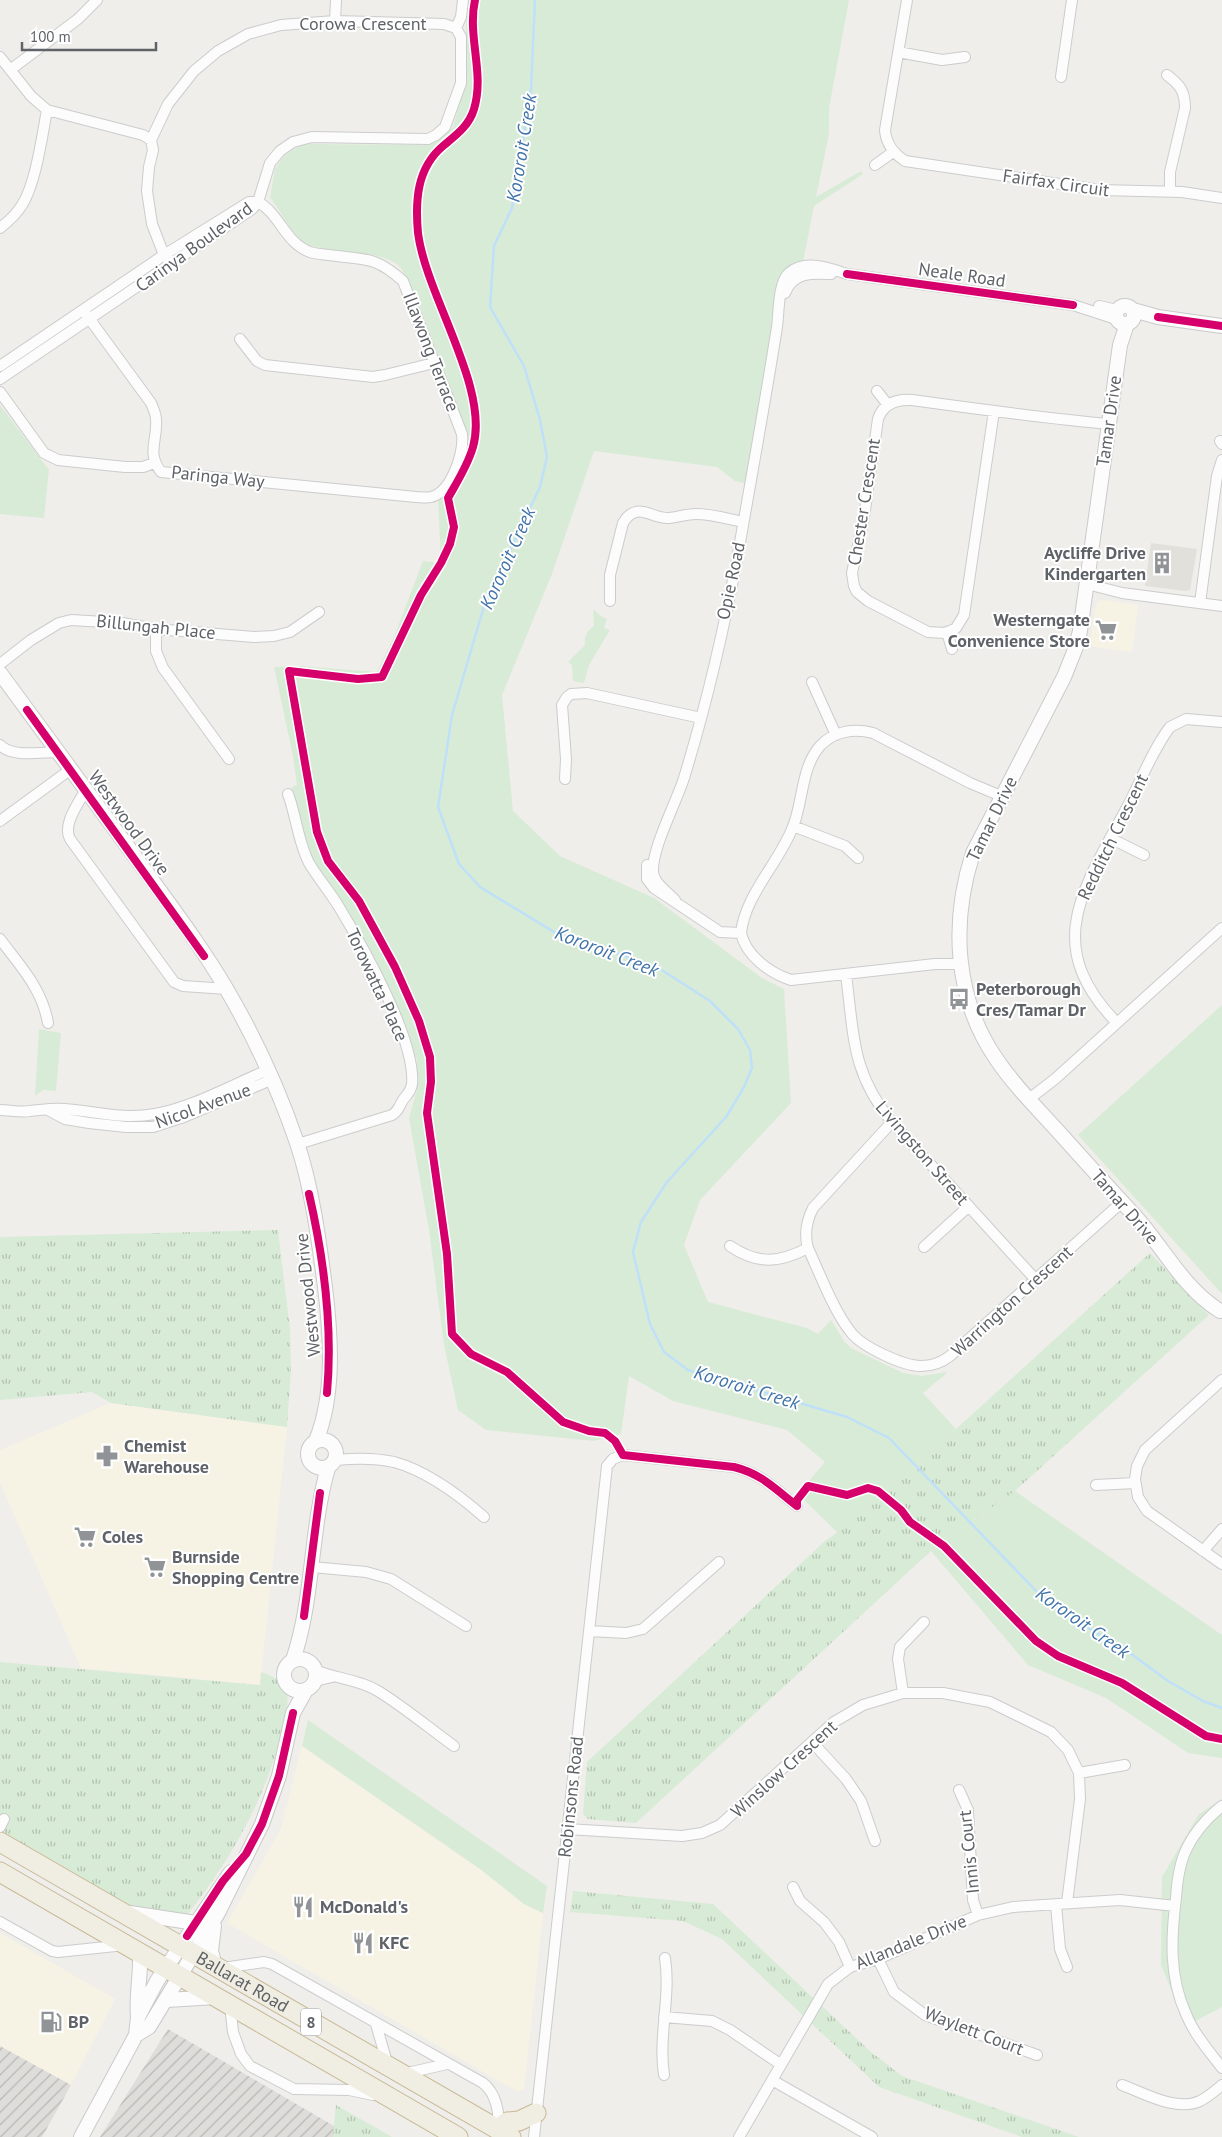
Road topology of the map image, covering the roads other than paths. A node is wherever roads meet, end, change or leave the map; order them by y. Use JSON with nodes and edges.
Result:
{"nodes":[{"id":1,"x":97,"y":0,"type":"edge"},
{"id":2,"x":336,"y":0,"type":"edge"},
{"id":3,"x":463,"y":0,"type":"edge"},
{"id":4,"x":907,"y":0,"type":"edge"},
{"id":5,"x":1072,"y":0,"type":"edge"},
{"id":6,"x":335,"y":21,"type":"junction"},
{"id":7,"x":456,"y":28,"type":"junction"},
{"id":8,"x":898,"y":52,"type":"junction"},
{"id":9,"x":0,"y":57,"type":"edge"},
{"id":10,"x":965,"y":57,"type":"dead end"},
{"id":11,"x":10,"y":70,"type":"junction"},
{"id":12,"x":1167,"y":75,"type":"dead end"},
{"id":13,"x":1061,"y":76,"type":"dead end"},
{"id":14,"x":47,"y":110,"type":"junction"},
{"id":15,"x":151,"y":140,"type":"junction"},
{"id":16,"x":893,"y":152,"type":"junction"},
{"id":17,"x":875,"y":165,"type":"dead end"},
{"id":18,"x":1170,"y":192,"type":"junction"},
{"id":19,"x":1222,"y":198,"type":"edge"},
{"id":20,"x":258,"y":202,"type":"junction"},
{"id":21,"x":0,"y":228,"type":"edge"},
{"id":22,"x":164,"y":255,"type":"junction"},
{"id":23,"x":172,"y":264,"type":"junction"},
{"id":24,"x":798,"y":272,"type":"joint"},
{"id":25,"x":83,"y":310,"type":"junction"},
{"id":26,"x":1124,"y":317,"type":"junction"},
{"id":27,"x":89,"y":319,"type":"junction"},
{"id":28,"x":1222,"y":326,"type":"edge"},
{"id":29,"x":240,"y":339,"type":"dead end"},
{"id":30,"x":434,"y":363,"type":"junction"},
{"id":31,"x":0,"y":366,"type":"edge"},
{"id":32,"x":0,"y":379,"type":"edge"},
{"id":33,"x":0,"y":392,"type":"edge"},
{"id":34,"x":877,"y":392,"type":"dead end"},
{"id":35,"x":888,"y":405,"type":"junction"},
{"id":36,"x":994,"y":411,"type":"junction"},
{"id":37,"x":1108,"y":427,"type":"junction"},
{"id":38,"x":1222,"y":460,"type":"edge"},
{"id":39,"x":154,"y":463,"type":"junction"},
{"id":40,"x":432,"y":497,"type":"joint"},
{"id":41,"x":743,"y":522,"type":"junction"},
{"id":42,"x":1086,"y":588,"type":"junction"},
{"id":43,"x":610,"y":601,"type":"dead end"},
{"id":44,"x":1200,"y":603,"type":"junction"},
{"id":45,"x":1222,"y":606,"type":"edge"},
{"id":46,"x":319,"y":612,"type":"dead end"},
{"id":47,"x":156,"y":629,"type":"junction"},
{"id":48,"x":947,"y":632,"type":"junction"},
{"id":49,"x":952,"y":649,"type":"dead end"},
{"id":50,"x":0,"y":664,"type":"edge"},
{"id":51,"x":0,"y":674,"type":"edge"},
{"id":52,"x":812,"y":682,"type":"dead end"},
{"id":53,"x":701,"y":718,"type":"junction"},
{"id":54,"x":1222,"y":722,"type":"edge"},
{"id":55,"x":836,"y":735,"type":"junction"},
{"id":56,"x":0,"y":745,"type":"edge"},
{"id":57,"x":58,"y":752,"type":"junction"},
{"id":58,"x":230,"y":759,"type":"dead end"},
{"id":59,"x":71,"y":768,"type":"junction"},
{"id":60,"x":565,"y":779,"type":"dead end"},
{"id":61,"x":86,"y":789,"type":"junction"},
{"id":62,"x":288,"y":794,"type":"dead end"},
{"id":63,"x":1000,"y":799,"type":"junction"},
{"id":64,"x":0,"y":821,"type":"edge"},
{"id":65,"x":793,"y":826,"type":"junction"},
{"id":66,"x":1110,"y":838,"type":"junction"},
{"id":67,"x":1144,"y":855,"type":"dead end"},
{"id":68,"x":858,"y":858,"type":"dead end"},
{"id":69,"x":1222,"y":928,"type":"edge"},
{"id":70,"x":741,"y":933,"type":"junction"},
{"id":71,"x":0,"y":939,"type":"edge"},
{"id":72,"x":960,"y":961,"type":"junction"},
{"id":73,"x":846,"y":975,"type":"junction"},
{"id":74,"x":227,"y":989,"type":"junction"},
{"id":75,"x":48,"y":1023,"type":"dead end"},
{"id":76,"x":1118,"y":1023,"type":"junction"},
{"id":77,"x":270,"y":1074,"type":"junction"},
{"id":78,"x":1031,"y":1101,"type":"junction"},
{"id":79,"x":0,"y":1110,"type":"edge"},
{"id":80,"x":892,"y":1122,"type":"junction"},
{"id":81,"x":298,"y":1144,"type":"junction"},
{"id":82,"x":1122,"y":1202,"type":"junction"},
{"id":83,"x":969,"y":1206,"type":"junction"},
{"id":84,"x":730,"y":1246,"type":"dead end"},
{"id":85,"x":924,"y":1247,"type":"dead end"},
{"id":86,"x":808,"y":1248,"type":"junction"},
{"id":87,"x":1036,"y":1280,"type":"junction"},
{"id":88,"x":1221,"y":1312,"type":"edge"},
{"id":89,"x":1222,"y":1380,"type":"edge"},
{"id":90,"x":324,"y":1421,"type":"junction"},
{"id":91,"x":316,"y":1441,"type":"junction"},
{"id":92,"x":329,"y":1457,"type":"junction"},
{"id":93,"x":1135,"y":1483,"type":"junction"},
{"id":94,"x":1096,"y":1485,"type":"dead end"},
{"id":95,"x":796,"y":1506,"type":"dead end"},
{"id":96,"x":484,"y":1516,"type":"dead end"},
{"id":97,"x":1222,"y":1529,"type":"edge"},
{"id":98,"x":1203,"y":1551,"type":"junction"},
{"id":99,"x":719,"y":1562,"type":"dead end"},
{"id":100,"x":1222,"y":1564,"type":"edge"},
{"id":101,"x":312,"y":1567,"type":"junction"},
{"id":102,"x":924,"y":1622,"type":"dead end"},
{"id":103,"x":466,"y":1626,"type":"dead end"},
{"id":104,"x":589,"y":1631,"type":"junction"},
{"id":105,"x":302,"y":1635,"type":"junction"},
{"id":106,"x":293,"y":1660,"type":"junction"},
{"id":107,"x":311,"y":1675,"type":"junction"},
{"id":108,"x":287,"y":1686,"type":"junction"},
{"id":109,"x":903,"y":1693,"type":"junction"},
{"id":110,"x":293,"y":1713,"type":"junction"},
{"id":111,"x":812,"y":1742,"type":"junction"},
{"id":112,"x":454,"y":1746,"type":"dead end"},
{"id":113,"x":1125,"y":1765,"type":"dead end"},
{"id":114,"x":1078,"y":1773,"type":"junction"},
{"id":115,"x":959,"y":1790,"type":"dead end"},
{"id":116,"x":1222,"y":1806,"type":"edge"},
{"id":117,"x":567,"y":1829,"type":"junction"},
{"id":118,"x":875,"y":1841,"type":"dead end"},
{"id":119,"x":0,"y":1842,"type":"edge"},
{"id":120,"x":246,"y":1854,"type":"junction"},
{"id":121,"x":0,"y":1872,"type":"edge"},
{"id":122,"x":793,"y":1886,"type":"dead end"},
{"id":123,"x":1061,"y":1904,"type":"junction"},
{"id":124,"x":1175,"y":1906,"type":"junction"},
{"id":125,"x":118,"y":1910,"type":"junction"},
{"id":126,"x":218,"y":1913,"type":"junction"},
{"id":127,"x":978,"y":1915,"type":"junction"},
{"id":128,"x":0,"y":1922,"type":"edge"},
{"id":129,"x":196,"y":1923,"type":"junction"},
{"id":130,"x":133,"y":1949,"type":"junction"},
{"id":131,"x":186,"y":1950,"type":"junction"},
{"id":132,"x":665,"y":1958,"type":"dead end"},
{"id":133,"x":878,"y":1959,"type":"junction"},
{"id":134,"x":850,"y":1967,"type":"junction"},
{"id":135,"x":1067,"y":1967,"type":"dead end"},
{"id":136,"x":217,"y":1968,"type":"junction"},
{"id":137,"x":173,"y":1972,"type":"junction"},
{"id":138,"x":167,"y":2000,"type":"junction"},
{"id":139,"x":223,"y":2001,"type":"junction"},
{"id":140,"x":138,"y":2017,"type":"junction"},
{"id":141,"x":664,"y":2017,"type":"junction"},
{"id":142,"x":376,"y":2024,"type":"junction"},
{"id":143,"x":136,"y":2035,"type":"junction"},
{"id":144,"x":1037,"y":2055,"type":"dead end"},
{"id":145,"x":447,"y":2064,"type":"junction"},
{"id":146,"x":780,"y":2064,"type":"junction"},
{"id":147,"x":1222,"y":2068,"type":"edge"},
{"id":148,"x":395,"y":2070,"type":"junction"},
{"id":149,"x":664,"y":2075,"type":"dead end"},
{"id":150,"x":772,"y":2080,"type":"junction"},
{"id":151,"x":1122,"y":2085,"type":"dead end"},
{"id":152,"x":1222,"y":2085,"type":"edge"},
{"id":153,"x":400,"y":2103,"type":"junction"},
{"id":154,"x":536,"y":2113,"type":"junction"},
{"id":155,"x":505,"y":2133,"type":"edge"},
{"id":156,"x":81,"y":2137,"type":"edge"},
{"id":157,"x":458,"y":2137,"type":"edge"},
{"id":158,"x":534,"y":2137,"type":"edge"},
{"id":159,"x":739,"y":2137,"type":"edge"},
{"id":160,"x":872,"y":2137,"type":"edge"}],
"edges":[{"from":1,"to":11,"type":"street"},
{"from":2,"to":6,"type":"street"},
{"from":3,"to":7,"type":"street"},
{"from":4,"to":8,"type":"street"},
{"from":5,"to":13,"type":"street"},
{"from":6,"to":7,"type":"street","name":"Corowa Crescent"},
{"from":6,"to":15,"type":"street","name":"Corowa Crescent"},
{"from":7,"to":20,"type":"street"},
{"from":8,"to":10,"type":"street"},
{"from":8,"to":16,"type":"street"},
{"from":9,"to":11,"type":"street"},
{"from":11,"to":14,"type":"street"},
{"from":12,"to":18,"type":"street"},
{"from":14,"to":15,"type":"street"},
{"from":14,"to":21,"type":"street"},
{"from":15,"to":22,"type":"street","name":"Corowa Crescent"},
{"from":16,"to":17,"type":"street"},
{"from":16,"to":18,"type":"street","name":"Fairfax Circuit"},
{"from":18,"to":19,"type":"street","name":"Fairfax Circuit"},
{"from":20,"to":22,"type":"street","name":"Carinya Boulevard"},
{"from":20,"to":23,"type":"street","name":"Carinya Boulevard"},
{"from":20,"to":30,"type":"street","name":"Illawong Terrace"},
{"from":22,"to":23,"type":"street","name":"Corowa Crescent"},
{"from":22,"to":25,"type":"street","name":"Carinya Boulevard"},
{"from":23,"to":27,"type":"street","name":"Carinya Boulevard"},
{"from":24,"to":26,"type":"street","name":"Neale Road"},
{"from":24,"to":41,"type":"street","name":"Opie Road"},
{"from":25,"to":27,"type":"street","name":"Paringa Way"},
{"from":25,"to":31,"type":"street","name":"Carinya Boulevard"},
{"from":26,"to":28,"type":"street","name":"Neale Road"},
{"from":26,"to":37,"type":"street","name":"Tamar Drive"},
{"from":27,"to":32,"type":"street","name":"Carinya Boulevard"},
{"from":27,"to":39,"type":"street","name":"Paringa Way"},
{"from":29,"to":30,"type":"street"},
{"from":30,"to":40,"type":"street","name":"Illawong Terrace"},
{"from":33,"to":39,"type":"street"},
{"from":34,"to":35,"type":"street"},
{"from":35,"to":36,"type":"street"},
{"from":35,"to":48,"type":"street","name":"Chester Crescent"},
{"from":36,"to":37,"type":"street"},
{"from":36,"to":48,"type":"street"},
{"from":37,"to":42,"type":"street","name":"Tamar Drive"},
{"from":38,"to":44,"type":"street"},
{"from":39,"to":40,"type":"street","name":"Paringa Way"},
{"from":41,"to":43,"type":"street"},
{"from":41,"to":53,"type":"street","name":"Opie Road"},
{"from":42,"to":44,"type":"street"},
{"from":42,"to":63,"type":"street","name":"Tamar Drive"},
{"from":44,"to":45,"type":"street"},
{"from":46,"to":47,"type":"street","name":"Billungah Place"},
{"from":47,"to":50,"type":"street","name":"Billungah Place"},
{"from":47,"to":58,"type":"street"},
{"from":48,"to":49,"type":"street"},
{"from":51,"to":57,"type":"street","name":"Westwood Drive"},
{"from":52,"to":55,"type":"street"},
{"from":53,"to":60,"type":"street"},
{"from":53,"to":70,"type":"street","name":"Opie Road"},
{"from":54,"to":66,"type":"street","name":"Redditch Crescent"},
{"from":55,"to":63,"type":"street"},
{"from":55,"to":65,"type":"street"},
{"from":56,"to":57,"type":"street"},
{"from":57,"to":59,"type":"street","name":"Westwood Drive"},
{"from":59,"to":61,"type":"street","name":"Westwood Drive"},
{"from":59,"to":64,"type":"street"},
{"from":61,"to":74,"type":"street","name":"Westwood Drive"},
{"from":61,"to":74,"type":"street"},
{"from":62,"to":81,"type":"street","name":"Torowatta Place"},
{"from":63,"to":72,"type":"street","name":"Tamar Drive"},
{"from":65,"to":68,"type":"street"},
{"from":65,"to":70,"type":"street"},
{"from":66,"to":67,"type":"street"},
{"from":66,"to":76,"type":"street","name":"Redditch Crescent"},
{"from":69,"to":76,"type":"street"},
{"from":70,"to":73,"type":"street"},
{"from":71,"to":75,"type":"street"},
{"from":72,"to":73,"type":"street"},
{"from":72,"to":78,"type":"street","name":"Tamar Drive"},
{"from":73,"to":80,"type":"street","name":"Livingston Street"},
{"from":74,"to":77,"type":"street","name":"Westwood Drive"},
{"from":76,"to":78,"type":"street"},
{"from":77,"to":79,"type":"street","name":"Nicol Avenue"},
{"from":77,"to":81,"type":"street","name":"Westwood Drive"},
{"from":78,"to":82,"type":"street","name":"Tamar Drive"},
{"from":80,"to":83,"type":"street","name":"Livingston Street"},
{"from":80,"to":86,"type":"street","name":"Warrington Crescent"},
{"from":81,"to":90,"type":"street","name":"Westwood Drive"},
{"from":82,"to":87,"type":"street","name":"Warrington Crescent"},
{"from":82,"to":88,"type":"street","name":"Tamar Drive"},
{"from":83,"to":85,"type":"street"},
{"from":83,"to":87,"type":"street","name":"Livingston Street"},
{"from":84,"to":86,"type":"street"},
{"from":86,"to":87,"type":"street","name":"Warrington Crescent"},
{"from":89,"to":93,"type":"street"},
{"from":90,"to":91,"type":"street","name":"Westwood Drive"},
{"from":90,"to":92,"type":"street","name":"Westwood Drive"},
{"from":91,"to":92,"type":"street"},
{"from":91,"to":92,"type":"street","name":"Westwood Drive"},
{"from":92,"to":96,"type":"street"},
{"from":92,"to":101,"type":"street"},
{"from":93,"to":94,"type":"street"},
{"from":93,"to":98,"type":"street"},
{"from":95,"to":104,"type":"street","name":"Robinsons Road"},
{"from":97,"to":98,"type":"street"},
{"from":98,"to":100,"type":"street"},
{"from":99,"to":104,"type":"street"},
{"from":101,"to":103,"type":"street"},
{"from":101,"to":105,"type":"street"},
{"from":102,"to":109,"type":"street"},
{"from":104,"to":117,"type":"street","name":"Robinsons Road"},
{"from":105,"to":106,"type":"street"},
{"from":105,"to":107,"type":"street"},
{"from":106,"to":107,"type":"street"},
{"from":106,"to":108,"type":"street"},
{"from":107,"to":108,"type":"street"},
{"from":107,"to":110,"type":"street"},
{"from":107,"to":112,"type":"street"},
{"from":108,"to":110,"type":"street"},
{"from":109,"to":111,"type":"street","name":"Winslow Crescent"},
{"from":109,"to":114,"type":"street","name":"Winslow Crescent"},
{"from":110,"to":120,"type":"street"},
{"from":111,"to":117,"type":"street","name":"Winslow Crescent"},
{"from":111,"to":118,"type":"street"},
{"from":113,"to":114,"type":"street"},
{"from":114,"to":123,"type":"street","name":"Winslow Crescent"},
{"from":115,"to":127,"type":"street","name":"Innis Court"},
{"from":116,"to":124,"type":"street"},
{"from":117,"to":154,"type":"street","name":"Robinsons Road"},
{"from":119,"to":125,"type":"highway","name":"Ballarat Road","number":"8"},
{"from":120,"to":126,"type":"street"},
{"from":120,"to":129,"type":"street"},
{"from":121,"to":130,"type":"highway","name":"Ballarat Road","number":"8"},
{"from":122,"to":134,"type":"street"},
{"from":123,"to":124,"type":"street","name":"Allandale Drive"},
{"from":123,"to":127,"type":"street","name":"Allandale Drive"},
{"from":123,"to":135,"type":"street","name":"Winslow Crescent"},
{"from":124,"to":147,"type":"street"},
{"from":125,"to":129,"type":"street"},
{"from":125,"to":131,"type":"highway","name":"Ballarat Road","number":"8"},
{"from":126,"to":131,"type":"street"},
{"from":126,"to":136,"type":"street"},
{"from":127,"to":133,"type":"street","name":"Allandale Drive"},
{"from":128,"to":130,"type":"street"},
{"from":129,"to":131,"type":"street"},
{"from":130,"to":137,"type":"highway","name":"Ballarat Road","number":"8"},
{"from":130,"to":140,"type":"street"},
{"from":131,"to":136,"type":"highway","name":"Ballarat Road","number":"8"},
{"from":131,"to":137,"type":"street"},
{"from":132,"to":141,"type":"street"},
{"from":133,"to":134,"type":"street","name":"Allandale Drive"},
{"from":133,"to":144,"type":"street","name":"Waylett Court"},
{"from":134,"to":146,"type":"street","name":"Allandale Drive"},
{"from":136,"to":142,"type":"street"},
{"from":136,"to":148,"type":"highway","name":"Ballarat Road","number":"8"},
{"from":137,"to":138,"type":"street"},
{"from":137,"to":139,"type":"highway","name":"Ballarat Road","number":"8"},
{"from":137,"to":140,"type":"street"},
{"from":138,"to":139,"type":"street"},
{"from":138,"to":143,"type":"street"},
{"from":139,"to":153,"type":"highway","name":"Ballarat Road","number":"8"},
{"from":139,"to":153,"type":"street","name":"Ballarat Road"},
{"from":140,"to":143,"type":"street"},
{"from":141,"to":146,"type":"street"},
{"from":141,"to":149,"type":"street"},
{"from":142,"to":145,"type":"street"},
{"from":142,"to":148,"type":"street"},
{"from":143,"to":156,"type":"street"},
{"from":145,"to":148,"type":"street"},
{"from":145,"to":155,"type":"street"},
{"from":146,"to":150,"type":"street","name":"Allandale Drive"},
{"from":148,"to":155,"type":"highway","name":"Ballarat Road","number":"8"},
{"from":150,"to":159,"type":"street","name":"Allandale Drive"},
{"from":150,"to":160,"type":"street"},
{"from":151,"to":152,"type":"street"},
{"from":153,"to":157,"type":"highway","name":"Ballarat Road","number":"8"},
{"from":154,"to":155,"type":"highway"},
{"from":154,"to":158,"type":"street","name":"Robinsons Road"}]}
